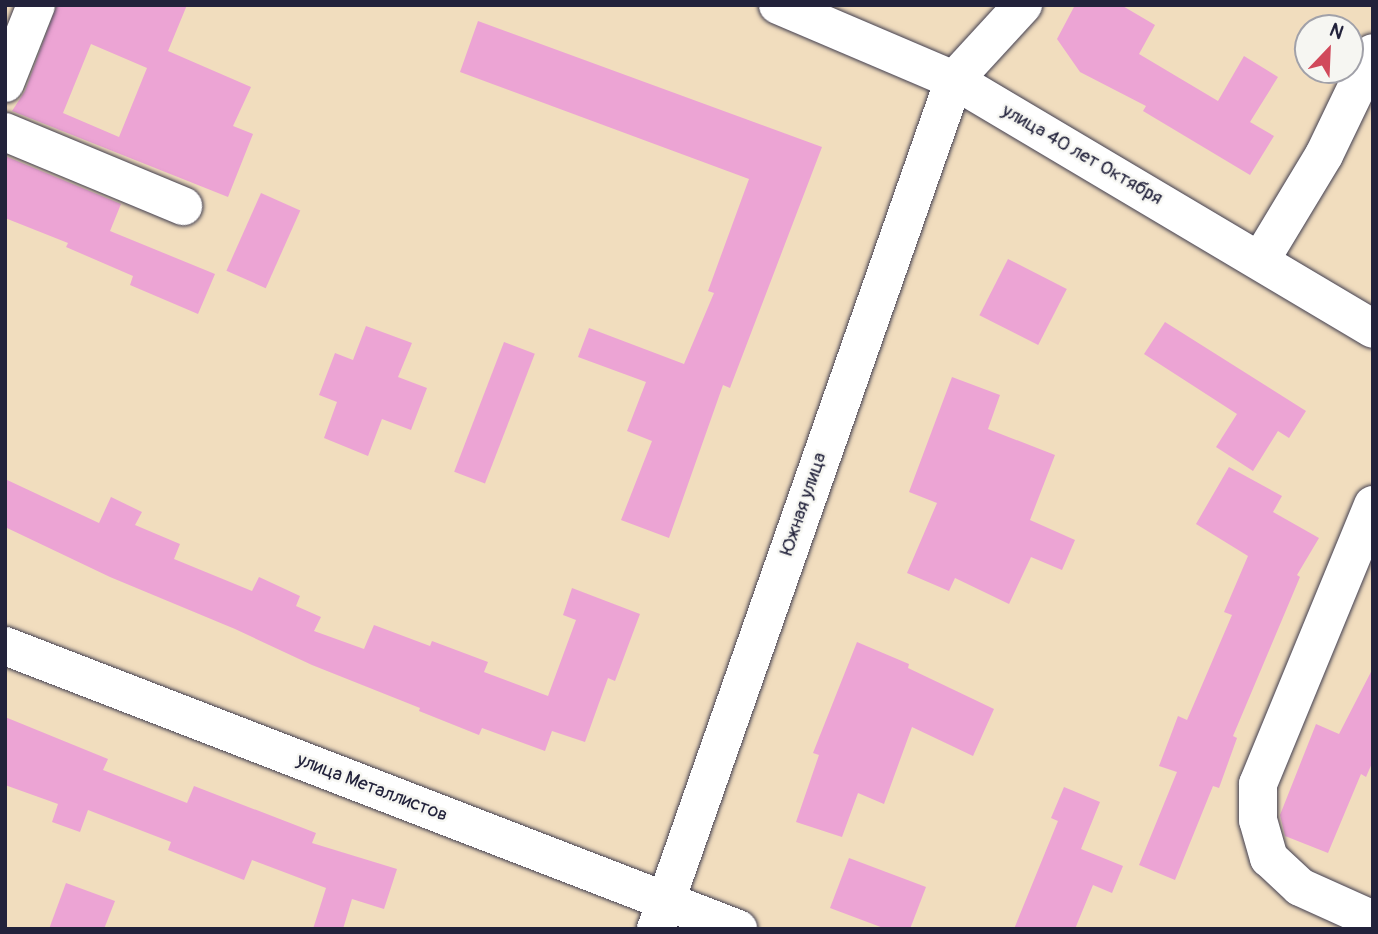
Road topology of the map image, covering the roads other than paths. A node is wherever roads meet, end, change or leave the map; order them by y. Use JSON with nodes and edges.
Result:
{"nodes":[{"id":1,"x":36,"y":5,"type":"edge"},
{"id":2,"x":778,"y":5,"type":"edge"},
{"id":3,"x":1023,"y":5,"type":"edge"},
{"id":4,"x":1373,"y":53,"type":"edge"},
{"id":5,"x":954,"y":80,"type":"junction"},
{"id":6,"x":5,"y":83,"type":"edge"},
{"id":7,"x":5,"y":132,"type":"edge"},
{"id":8,"x":183,"y":206,"type":"dead end"},
{"id":9,"x":1261,"y":261,"type":"junction"},
{"id":10,"x":1373,"y":329,"type":"edge"},
{"id":11,"x":1373,"y":505,"type":"edge"},
{"id":12,"x":5,"y":646,"type":"edge"},
{"id":13,"x":660,"y":915,"type":"edge"},
{"id":14,"x":1373,"y":920,"type":"edge"},
{"id":15,"x":738,"y":929,"type":"edge"}],
"edges":[{"from":1,"to":6,"type":"street"},
{"from":2,"to":5,"type":"street","name":"улица 40 лет Октября"},
{"from":3,"to":5,"type":"street"},
{"from":4,"to":9,"type":"street"},
{"from":5,"to":9,"type":"street","name":"улица 40 лет Октября"},
{"from":5,"to":13,"type":"street","name":"Южная улица"},
{"from":7,"to":8,"type":"street"},
{"from":9,"to":10,"type":"street","name":"улица 40 лет Октября"},
{"from":11,"to":14,"type":"street"},
{"from":12,"to":13,"type":"street","name":"улица Металлистов"},
{"from":13,"to":15,"type":"street","name":"улица Металлистов"}]}
